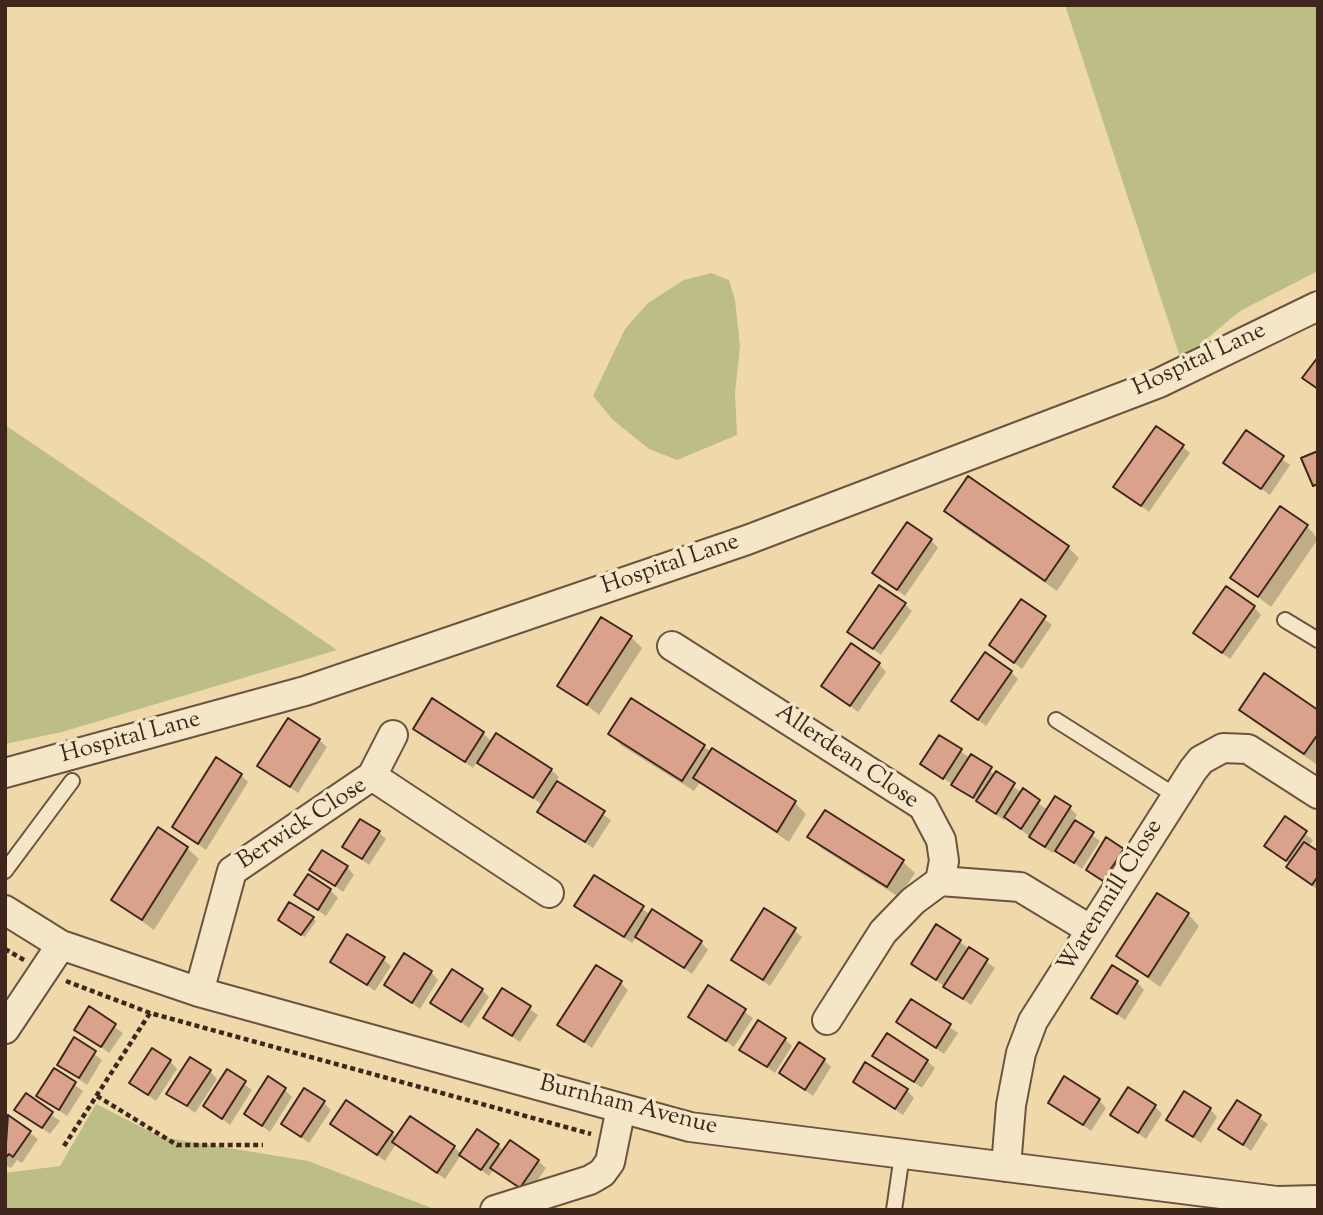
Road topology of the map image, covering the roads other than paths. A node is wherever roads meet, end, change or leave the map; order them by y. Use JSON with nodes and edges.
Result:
{"nodes":[{"id":1,"x":1318,"y":306,"type":"edge"},
{"id":2,"x":1285,"y":620,"type":"dead end"},
{"id":3,"x":1318,"y":640,"type":"edge"},
{"id":4,"x":672,"y":646,"type":"dead end"},
{"id":5,"x":1056,"y":720,"type":"dead end"},
{"id":6,"x":393,"y":735,"type":"dead end"},
{"id":7,"x":5,"y":773,"type":"edge"},
{"id":8,"x":372,"y":776,"type":"junction"},
{"id":9,"x":72,"y":781,"type":"dead end"},
{"id":10,"x":1316,"y":789,"type":"edge"},
{"id":11,"x":1176,"y":796,"type":"junction"},
{"id":12,"x":5,"y":871,"type":"edge"},
{"id":13,"x":940,"y":881,"type":"junction"},
{"id":14,"x":549,"y":893,"type":"dead end"},
{"id":15,"x":5,"y":910,"type":"edge"},
{"id":16,"x":1091,"y":930,"type":"junction"},
{"id":17,"x":61,"y":945,"type":"junction"},
{"id":18,"x":199,"y":992,"type":"junction"},
{"id":19,"x":827,"y":1020,"type":"dead end"},
{"id":20,"x":5,"y":1029,"type":"edge"},
{"id":21,"x":621,"y":1108,"type":"junction"},
{"id":22,"x":902,"y":1155,"type":"junction"},
{"id":23,"x":1006,"y":1167,"type":"junction"},
{"id":24,"x":1150,"y":1198,"type":"edge"},
{"id":25,"x":1318,"y":1200,"type":"edge"},
{"id":26,"x":495,"y":1210,"type":"edge"},
{"id":27,"x":894,"y":1210,"type":"edge"}],
"edges":[{"from":1,"to":7,"type":"street","name":"Hospital Lane"},
{"from":2,"to":3,"type":"lane"},
{"from":4,"to":13,"type":"street","name":"Allerdean Close"},
{"from":5,"to":11,"type":"lane"},
{"from":6,"to":8,"type":"street"},
{"from":8,"to":14,"type":"street","name":"Berwick Close"},
{"from":8,"to":18,"type":"street","name":"Berwick Close"},
{"from":9,"to":12,"type":"lane"},
{"from":10,"to":11,"type":"street","name":"Warenmill Close"},
{"from":11,"to":16,"type":"street","name":"Warenmill Close"},
{"from":13,"to":16,"type":"street"},
{"from":13,"to":19,"type":"street"},
{"from":15,"to":17,"type":"street","name":"Burnham Avenue"},
{"from":16,"to":23,"type":"street","name":"Warenmill Close"},
{"from":17,"to":18,"type":"street","name":"Burnham Avenue"},
{"from":17,"to":20,"type":"street"},
{"from":18,"to":21,"type":"street","name":"Burnham Avenue"},
{"from":21,"to":22,"type":"street","name":"Burnham Avenue"},
{"from":21,"to":26,"type":"street"},
{"from":22,"to":23,"type":"street","name":"Burnham Avenue"},
{"from":22,"to":27,"type":"lane"},
{"from":23,"to":24,"type":"street","name":"Burnham Avenue"},
{"from":24,"to":25,"type":"street","name":"Burnham Avenue"}]}
